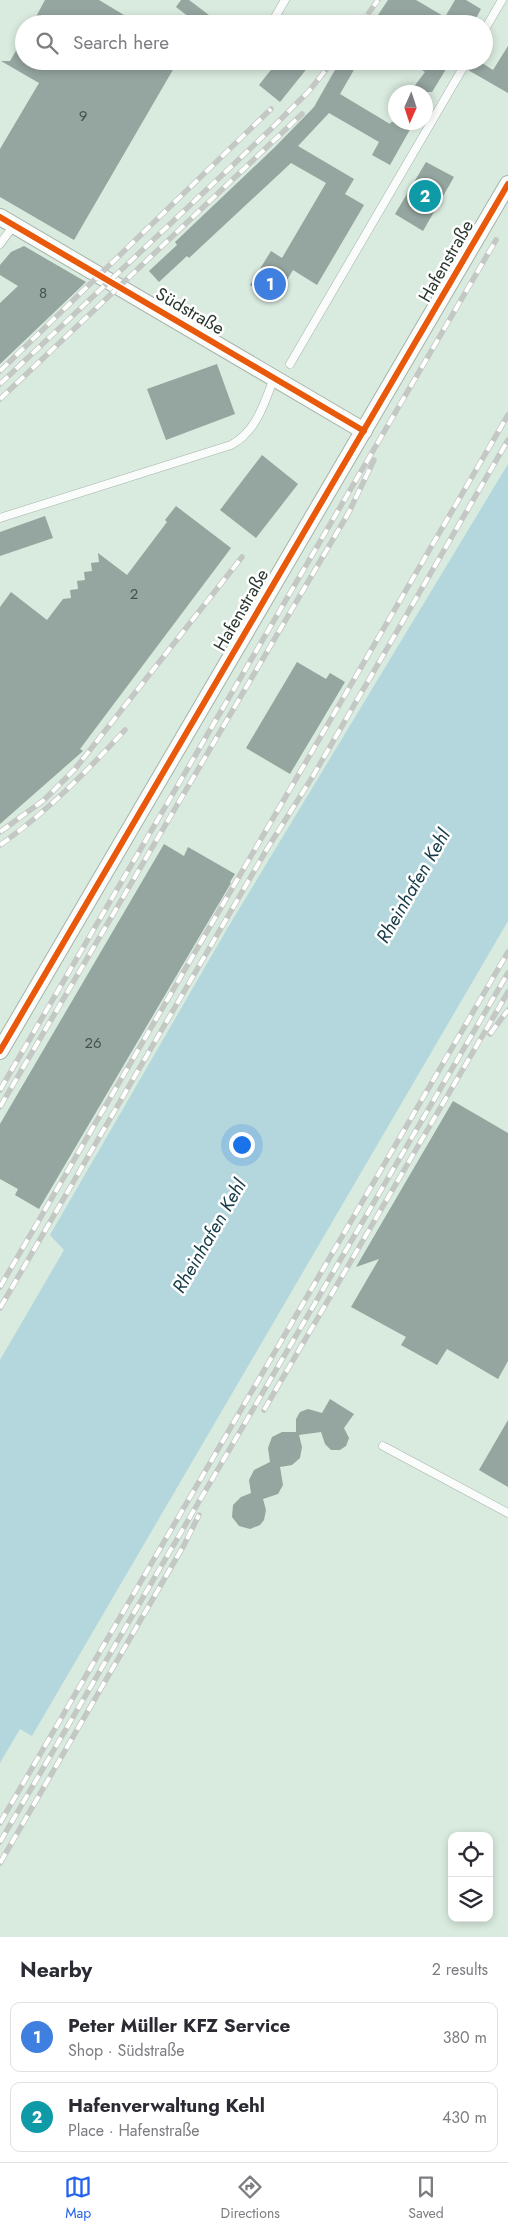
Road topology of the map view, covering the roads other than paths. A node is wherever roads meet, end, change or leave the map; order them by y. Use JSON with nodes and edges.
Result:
{"nodes":[{"id":1,"x":285,"y":0,"type":"edge"},
{"id":2,"x":502,"y":0,"type":"edge"},
{"id":3,"x":276,"y":15,"type":"edge"},
{"id":4,"x":493,"y":16,"type":"edge"},
{"id":5,"x":462,"y":70,"type":"edge"},
{"id":6,"x":508,"y":184,"type":"edge"},
{"id":7,"x":7,"y":221,"type":"edge"},
{"id":8,"x":0,"y":244,"type":"edge"},
{"id":9,"x":290,"y":364,"type":"dead end"},
{"id":10,"x":274,"y":378,"type":"junction"},
{"id":11,"x":364,"y":431,"type":"junction"},
{"id":12,"x":0,"y":518,"type":"edge"},
{"id":13,"x":0,"y":1051,"type":"edge"},
{"id":14,"x":383,"y":1446,"type":"dead end"},
{"id":15,"x":508,"y":1513,"type":"edge"}],
"edges":[{"from":1,"to":3,"type":"lane"},
{"from":2,"to":4,"type":"lane"},
{"from":5,"to":9,"type":"lane"},
{"from":6,"to":11,"type":"street","name":"Hafenstraße"},
{"from":7,"to":8,"type":"lane"},
{"from":7,"to":10,"type":"street","name":"Südstraße"},
{"from":10,"to":11,"type":"street","name":"Südstraße"},
{"from":10,"to":12,"type":"lane"},
{"from":11,"to":13,"type":"street","name":"Hafenstraße"},
{"from":14,"to":15,"type":"lane"}]}
